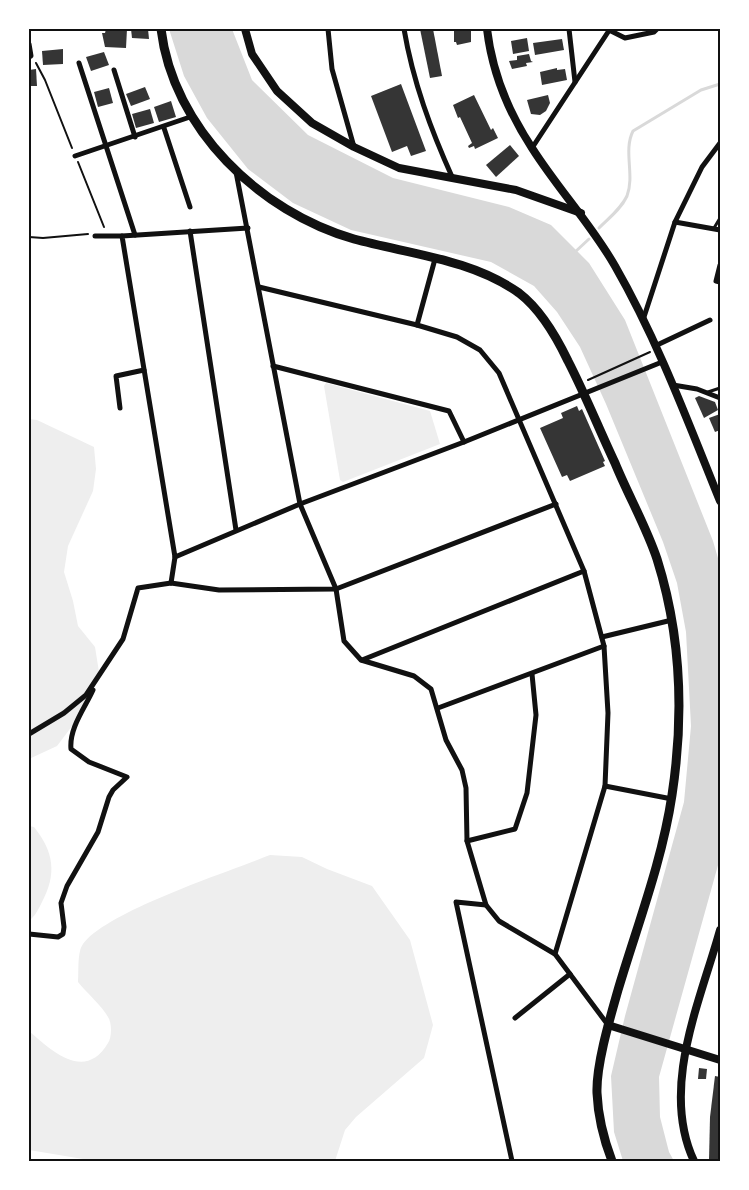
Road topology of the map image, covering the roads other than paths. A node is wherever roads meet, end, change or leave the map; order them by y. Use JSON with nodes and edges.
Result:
{"nodes":[{"id":1,"x":161,"y":29,"type":"edge"},
{"id":2,"x":245,"y":29,"type":"edge"},
{"id":3,"x":328,"y":29,"type":"edge"},
{"id":4,"x":404,"y":29,"type":"edge"},
{"id":5,"x":487,"y":29,"type":"edge"},
{"id":6,"x":569,"y":29,"type":"edge"},
{"id":7,"x":656,"y":29,"type":"edge"},
{"id":8,"x":609,"y":30,"type":"edge"},
{"id":9,"x":29,"y":44,"type":"edge"},
{"id":10,"x":30,"y":56,"type":"edge"},
{"id":11,"x":79,"y":63,"type":"dead end"},
{"id":12,"x":114,"y":70,"type":"dead end"},
{"id":13,"x":575,"y":83,"type":"junction"},
{"id":14,"x":193,"y":116,"type":"junction"},
{"id":15,"x":164,"y":128,"type":"junction"},
{"id":16,"x":135,"y":137,"type":"junction"},
{"id":17,"x":720,"y":143,"type":"edge"},
{"id":18,"x":106,"y":147,"type":"junction"},
{"id":19,"x":354,"y":148,"type":"junction"},
{"id":20,"x":532,"y":148,"type":"junction"},
{"id":21,"x":75,"y":156,"type":"road end"},
{"id":22,"x":236,"y":171,"type":"junction"},
{"id":23,"x":454,"y":180,"type":"junction"},
{"id":24,"x":190,"y":207,"type":"dead end"},
{"id":25,"x":581,"y":213,"type":"junction"},
{"id":26,"x":720,"y":218,"type":"edge"},
{"id":27,"x":675,"y":222,"type":"junction"},
{"id":28,"x":248,"y":228,"type":"junction"},
{"id":29,"x":717,"y":229,"type":"edge"},
{"id":30,"x":190,"y":231,"type":"junction"},
{"id":31,"x":135,"y":235,"type":"junction"},
{"id":32,"x":95,"y":236,"type":"road end"},
{"id":33,"x":122,"y":236,"type":"junction"},
{"id":34,"x":435,"y":258,"type":"junction"},
{"id":35,"x":720,"y":266,"type":"edge"},
{"id":36,"x":720,"y":282,"type":"edge"},
{"id":37,"x":259,"y":287,"type":"junction"},
{"id":38,"x":643,"y":320,"type":"junction"},
{"id":39,"x":710,"y":320,"type":"dead end"},
{"id":40,"x":417,"y":325,"type":"junction"},
{"id":41,"x":656,"y":347,"type":"junction"},
{"id":42,"x":662,"y":362,"type":"junction"},
{"id":43,"x":273,"y":366,"type":"junction"},
{"id":44,"x":144,"y":370,"type":"junction"},
{"id":45,"x":673,"y":385,"type":"junction"},
{"id":46,"x":720,"y":388,"type":"edge"},
{"id":47,"x":585,"y":389,"type":"junction"},
{"id":48,"x":708,"y":393,"type":"junction"},
{"id":49,"x":720,"y":398,"type":"edge"},
{"id":50,"x":120,"y":408,"type":"dead end"},
{"id":51,"x":518,"y":420,"type":"junction"},
{"id":52,"x":464,"y":442,"type":"junction"},
{"id":53,"x":720,"y":501,"type":"edge"},
{"id":54,"x":300,"y":504,"type":"junction"},
{"id":55,"x":556,"y":504,"type":"junction"},
{"id":56,"x":236,"y":530,"type":"junction"},
{"id":57,"x":175,"y":557,"type":"junction"},
{"id":58,"x":584,"y":571,"type":"junction"},
{"id":59,"x":170,"y":582,"type":"junction"},
{"id":60,"x":336,"y":589,"type":"junction"},
{"id":61,"x":672,"y":620,"type":"junction"},
{"id":62,"x":602,"y":637,"type":"junction"},
{"id":63,"x":604,"y":646,"type":"junction"},
{"id":64,"x":361,"y":660,"type":"junction"},
{"id":65,"x":532,"y":674,"type":"junction"},
{"id":66,"x":99,"y":675,"type":"junction"},
{"id":67,"x":438,"y":708,"type":"junction"},
{"id":68,"x":29,"y":734,"type":"edge"},
{"id":69,"x":604,"y":786,"type":"junction"},
{"id":70,"x":672,"y":799,"type":"junction"},
{"id":71,"x":467,"y":841,"type":"junction"},
{"id":72,"x":486,"y":905,"type":"junction"},
{"id":73,"x":720,"y":930,"type":"edge"},
{"id":74,"x":29,"y":934,"type":"edge"},
{"id":75,"x":555,"y":954,"type":"junction"},
{"id":76,"x":570,"y":974,"type":"junction"},
{"id":77,"x":515,"y":1018,"type":"dead end"},
{"id":78,"x":611,"y":1026,"type":"junction"},
{"id":79,"x":682,"y":1049,"type":"junction"},
{"id":80,"x":720,"y":1060,"type":"edge"},
{"id":81,"x":512,"y":1161,"type":"edge"},
{"id":82,"x":612,"y":1161,"type":"edge"},
{"id":83,"x":694,"y":1161,"type":"edge"}],
"edges":[{"from":1,"to":14,"type":"main road"},
{"from":2,"to":19,"type":"street"},
{"from":3,"to":19,"type":"street"},
{"from":4,"to":23,"type":"street"},
{"from":5,"to":20,"type":"street"},
{"from":6,"to":13,"type":"street"},
{"from":7,"to":8,"type":"street"},
{"from":8,"to":13,"type":"street"},
{"from":9,"to":10,"type":"street"},
{"from":11,"to":18,"type":"street"},
{"from":12,"to":16,"type":"street"},
{"from":13,"to":20,"type":"street"},
{"from":14,"to":15,"type":"street"},
{"from":14,"to":22,"type":"main road"},
{"from":15,"to":16,"type":"street"},
{"from":15,"to":24,"type":"street"},
{"from":16,"to":18,"type":"street"},
{"from":17,"to":27,"type":"street"},
{"from":18,"to":21,"type":"street"},
{"from":18,"to":31,"type":"street"},
{"from":19,"to":23,"type":"street"},
{"from":20,"to":25,"type":"street"},
{"from":22,"to":28,"type":"street"},
{"from":22,"to":34,"type":"main road"},
{"from":23,"to":25,"type":"street"},
{"from":25,"to":38,"type":"street"},
{"from":26,"to":29,"type":"lane"},
{"from":27,"to":29,"type":"street"},
{"from":27,"to":38,"type":"street"},
{"from":28,"to":30,"type":"street"},
{"from":28,"to":37,"type":"street"},
{"from":30,"to":31,"type":"street"},
{"from":30,"to":56,"type":"street"},
{"from":31,"to":33,"type":"street"},
{"from":32,"to":33,"type":"street"},
{"from":33,"to":44,"type":"street"},
{"from":34,"to":40,"type":"street"},
{"from":34,"to":47,"type":"main road"},
{"from":35,"to":36,"type":"street"},
{"from":37,"to":40,"type":"street"},
{"from":37,"to":43,"type":"street"},
{"from":38,"to":41,"type":"street"},
{"from":39,"to":41,"type":"street"},
{"from":40,"to":51,"type":"street"},
{"from":41,"to":42,"type":"street"},
{"from":42,"to":45,"type":"street"},
{"from":42,"to":47,"type":"street"},
{"from":43,"to":52,"type":"street"},
{"from":43,"to":54,"type":"street"},
{"from":44,"to":50,"type":"street"},
{"from":44,"to":57,"type":"street"},
{"from":45,"to":48,"type":"street"},
{"from":45,"to":53,"type":"street"},
{"from":46,"to":48,"type":"lane"},
{"from":47,"to":51,"type":"street"},
{"from":47,"to":61,"type":"main road"},
{"from":48,"to":49,"type":"street"},
{"from":51,"to":52,"type":"street"},
{"from":51,"to":55,"type":"street"},
{"from":52,"to":54,"type":"street"},
{"from":54,"to":56,"type":"street"},
{"from":54,"to":60,"type":"street"},
{"from":55,"to":58,"type":"street"},
{"from":55,"to":60,"type":"street"},
{"from":56,"to":57,"type":"street"},
{"from":57,"to":59,"type":"street"},
{"from":58,"to":62,"type":"street"},
{"from":58,"to":64,"type":"street"},
{"from":59,"to":60,"type":"street"},
{"from":59,"to":66,"type":"street"},
{"from":60,"to":64,"type":"street"},
{"from":61,"to":62,"type":"street"},
{"from":61,"to":70,"type":"main road"},
{"from":62,"to":63,"type":"street"},
{"from":63,"to":65,"type":"street"},
{"from":63,"to":69,"type":"street"},
{"from":64,"to":67,"type":"street"},
{"from":65,"to":67,"type":"street"},
{"from":65,"to":71,"type":"street"},
{"from":66,"to":68,"type":"street"},
{"from":66,"to":74,"type":"street"},
{"from":67,"to":71,"type":"street"},
{"from":69,"to":70,"type":"street"},
{"from":69,"to":75,"type":"street"},
{"from":70,"to":78,"type":"main road"},
{"from":71,"to":72,"type":"street"},
{"from":72,"to":75,"type":"street"},
{"from":72,"to":81,"type":"street"},
{"from":73,"to":79,"type":"street"},
{"from":75,"to":76,"type":"street"},
{"from":76,"to":77,"type":"street"},
{"from":76,"to":78,"type":"street"},
{"from":78,"to":79,"type":"street"},
{"from":78,"to":82,"type":"main road"},
{"from":79,"to":80,"type":"street"},
{"from":79,"to":83,"type":"street"}]}
